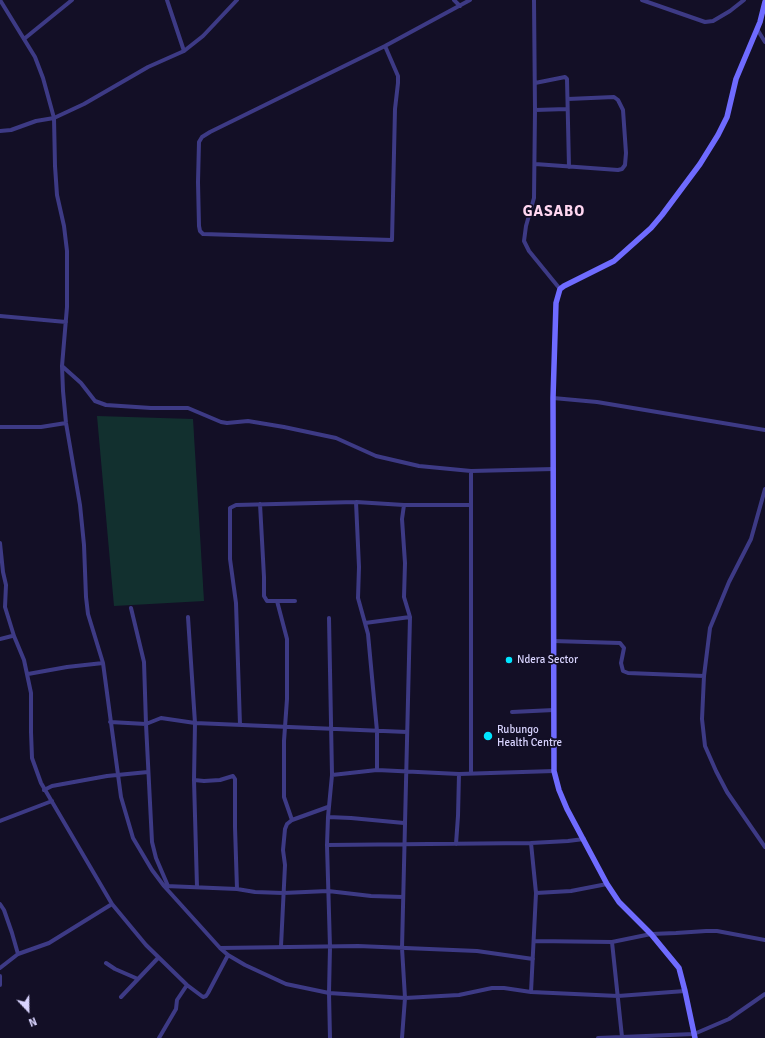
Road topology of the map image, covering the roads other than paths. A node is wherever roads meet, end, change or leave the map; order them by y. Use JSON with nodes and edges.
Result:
{"nodes":[{"id":1,"x":0,"y":0,"type":"edge"},
{"id":2,"x":72,"y":0,"type":"edge"},
{"id":3,"x":167,"y":0,"type":"edge"},
{"id":4,"x":237,"y":0,"type":"edge"},
{"id":5,"x":454,"y":0,"type":"edge"},
{"id":6,"x":470,"y":0,"type":"edge"},
{"id":7,"x":534,"y":0,"type":"edge"},
{"id":8,"x":642,"y":0,"type":"edge"},
{"id":9,"x":744,"y":0,"type":"edge"},
{"id":10,"x":765,"y":2,"type":"edge"},
{"id":11,"x":460,"y":6,"type":"junction"},
{"id":12,"x":757,"y":29,"type":"junction"},
{"id":13,"x":24,"y":39,"type":"junction"},
{"id":14,"x":765,"y":42,"type":"edge"},
{"id":15,"x":385,"y":46,"type":"junction"},
{"id":16,"x":184,"y":51,"type":"junction"},
{"id":17,"x":535,"y":83,"type":"junction"},
{"id":18,"x":568,"y":99,"type":"junction"},
{"id":19,"x":568,"y":109,"type":"junction"},
{"id":20,"x":535,"y":110,"type":"junction"},
{"id":21,"x":54,"y":118,"type":"junction"},
{"id":22,"x":0,"y":131,"type":"edge"},
{"id":23,"x":535,"y":164,"type":"junction"},
{"id":24,"x":569,"y":167,"type":"junction"},
{"id":25,"x":560,"y":289,"type":"junction"},
{"id":26,"x":0,"y":316,"type":"edge"},
{"id":27,"x":66,"y":322,"type":"junction"},
{"id":28,"x":62,"y":366,"type":"junction"},
{"id":29,"x":553,"y":398,"type":"junction"},
{"id":30,"x":66,"y":423,"type":"junction"},
{"id":31,"x":0,"y":427,"type":"edge"},
{"id":32,"x":765,"y":430,"type":"edge"},
{"id":33,"x":554,"y":469,"type":"junction"},
{"id":34,"x":471,"y":471,"type":"junction"},
{"id":35,"x":765,"y":489,"type":"edge"},
{"id":36,"x":356,"y":502,"type":"junction"},
{"id":37,"x":260,"y":504,"type":"junction"},
{"id":38,"x":404,"y":505,"type":"junction"},
{"id":39,"x":471,"y":505,"type":"junction"},
{"id":40,"x":0,"y":543,"type":"edge"},
{"id":41,"x":277,"y":601,"type":"junction"},
{"id":42,"x":295,"y":602,"type":"dead end"},
{"id":43,"x":131,"y":608,"type":"dead end"},
{"id":44,"x":188,"y":617,"type":"dead end"},
{"id":45,"x":410,"y":617,"type":"junction"},
{"id":46,"x":329,"y":618,"type":"dead end"},
{"id":47,"x":365,"y":623,"type":"junction"},
{"id":48,"x":14,"y":636,"type":"junction"},
{"id":49,"x":0,"y":639,"type":"edge"},
{"id":50,"x":553,"y":641,"type":"junction"},
{"id":51,"x":103,"y":663,"type":"junction"},
{"id":52,"x":28,"y":674,"type":"junction"},
{"id":53,"x":704,"y":676,"type":"junction"},
{"id":54,"x":554,"y":710,"type":"junction"},
{"id":55,"x":512,"y":712,"type":"dead end"},
{"id":56,"x":110,"y":722,"type":"junction"},
{"id":57,"x":195,"y":723,"type":"junction"},
{"id":58,"x":146,"y":724,"type":"junction"},
{"id":59,"x":240,"y":725,"type":"junction"},
{"id":60,"x":285,"y":727,"type":"junction"},
{"id":61,"x":332,"y":729,"type":"junction"},
{"id":62,"x":377,"y":731,"type":"junction"},
{"id":63,"x":407,"y":732,"type":"junction"},
{"id":64,"x":377,"y":770,"type":"junction"},
{"id":65,"x":554,"y":771,"type":"junction"},
{"id":66,"x":148,"y":772,"type":"junction"},
{"id":67,"x":406,"y":772,"type":"junction"},
{"id":68,"x":471,"y":773,"type":"junction"},
{"id":69,"x":118,"y":774,"type":"junction"},
{"id":70,"x":459,"y":774,"type":"junction"},
{"id":71,"x":332,"y":775,"type":"junction"},
{"id":72,"x":194,"y":780,"type":"junction"},
{"id":73,"x":44,"y":790,"type":"junction"},
{"id":74,"x":52,"y":801,"type":"junction"},
{"id":75,"x":328,"y":807,"type":"junction"},
{"id":76,"x":328,"y":817,"type":"junction"},
{"id":77,"x":292,"y":820,"type":"junction"},
{"id":78,"x":0,"y":821,"type":"edge"},
{"id":79,"x":404,"y":823,"type":"junction"},
{"id":80,"x":584,"y":839,"type":"junction"},
{"id":81,"x":531,"y":843,"type":"junction"},
{"id":82,"x":405,"y":844,"type":"junction"},
{"id":83,"x":456,"y":844,"type":"junction"},
{"id":84,"x":327,"y":845,"type":"junction"},
{"id":85,"x":765,"y":847,"type":"edge"},
{"id":86,"x":607,"y":884,"type":"junction"},
{"id":87,"x":166,"y":886,"type":"junction"},
{"id":88,"x":197,"y":887,"type":"junction"},
{"id":89,"x":238,"y":889,"type":"junction"},
{"id":90,"x":328,"y":891,"type":"junction"},
{"id":91,"x":283,"y":893,"type":"junction"},
{"id":92,"x":536,"y":893,"type":"junction"},
{"id":93,"x":403,"y":897,"type":"junction"},
{"id":94,"x":0,"y":904,"type":"edge"},
{"id":95,"x":112,"y":904,"type":"junction"},
{"id":96,"x":651,"y":934,"type":"junction"},
{"id":97,"x":765,"y":940,"type":"edge"},
{"id":98,"x":534,"y":941,"type":"junction"},
{"id":99,"x":612,"y":942,"type":"junction"},
{"id":100,"x":281,"y":946,"type":"junction"},
{"id":101,"x":330,"y":947,"type":"junction"},
{"id":102,"x":220,"y":948,"type":"junction"},
{"id":103,"x":402,"y":948,"type":"junction"},
{"id":104,"x":18,"y":954,"type":"junction"},
{"id":105,"x":228,"y":955,"type":"junction"},
{"id":106,"x":158,"y":958,"type":"junction"},
{"id":107,"x":532,"y":959,"type":"junction"},
{"id":108,"x":106,"y":963,"type":"dead end"},
{"id":109,"x":0,"y":968,"type":"edge"},
{"id":110,"x":0,"y":976,"type":"edge"},
{"id":111,"x":138,"y":979,"type":"junction"},
{"id":112,"x":0,"y":985,"type":"edge"},
{"id":113,"x":187,"y":985,"type":"junction"},
{"id":114,"x":685,"y":991,"type":"junction"},
{"id":115,"x":530,"y":992,"type":"junction"},
{"id":116,"x":329,"y":993,"type":"junction"},
{"id":117,"x":765,"y":994,"type":"edge"},
{"id":118,"x":618,"y":996,"type":"junction"},
{"id":119,"x":121,"y":997,"type":"dead end"},
{"id":120,"x":405,"y":998,"type":"junction"},
{"id":121,"x":695,"y":1036,"type":"edge"},
{"id":122,"x":622,"y":1037,"type":"edge"},
{"id":123,"x":159,"y":1038,"type":"edge"},
{"id":124,"x":330,"y":1038,"type":"edge"},
{"id":125,"x":402,"y":1038,"type":"edge"},
{"id":126,"x":598,"y":1038,"type":"edge"}],
"edges":[{"from":1,"to":13,"type":"street"},
{"from":2,"to":13,"type":"street"},
{"from":3,"to":16,"type":"street"},
{"from":4,"to":16,"type":"street"},
{"from":5,"to":11,"type":"street"},
{"from":6,"to":11,"type":"street"},
{"from":7,"to":17,"type":"street"},
{"from":8,"to":9,"type":"street"},
{"from":10,"to":12,"type":"main road"},
{"from":11,"to":15,"type":"street"},
{"from":12,"to":14,"type":"street"},
{"from":12,"to":25,"type":"main road"},
{"from":13,"to":21,"type":"street"},
{"from":15,"to":15,"type":"street"},
{"from":16,"to":21,"type":"street"},
{"from":17,"to":18,"type":"street"},
{"from":17,"to":20,"type":"street"},
{"from":18,"to":19,"type":"street"},
{"from":18,"to":24,"type":"street"},
{"from":19,"to":20,"type":"street"},
{"from":19,"to":24,"type":"street"},
{"from":20,"to":23,"type":"street"},
{"from":21,"to":22,"type":"street"},
{"from":21,"to":27,"type":"street"},
{"from":23,"to":24,"type":"street"},
{"from":23,"to":25,"type":"street"},
{"from":25,"to":29,"type":"main road"},
{"from":26,"to":27,"type":"street"},
{"from":27,"to":28,"type":"street"},
{"from":28,"to":30,"type":"street"},
{"from":28,"to":34,"type":"street"},
{"from":29,"to":32,"type":"street"},
{"from":29,"to":33,"type":"main road"},
{"from":30,"to":31,"type":"street"},
{"from":30,"to":51,"type":"street"},
{"from":33,"to":34,"type":"street"},
{"from":33,"to":50,"type":"main road"},
{"from":34,"to":39,"type":"street"},
{"from":35,"to":53,"type":"street"},
{"from":36,"to":37,"type":"street"},
{"from":36,"to":38,"type":"street"},
{"from":36,"to":47,"type":"street"},
{"from":37,"to":41,"type":"street"},
{"from":37,"to":59,"type":"street"},
{"from":38,"to":39,"type":"street"},
{"from":38,"to":45,"type":"street"},
{"from":39,"to":68,"type":"street"},
{"from":40,"to":48,"type":"street"},
{"from":41,"to":42,"type":"street"},
{"from":41,"to":60,"type":"street"},
{"from":43,"to":58,"type":"street"},
{"from":44,"to":57,"type":"street"},
{"from":45,"to":47,"type":"street"},
{"from":45,"to":63,"type":"street"},
{"from":46,"to":61,"type":"street"},
{"from":47,"to":62,"type":"street"},
{"from":48,"to":49,"type":"street"},
{"from":48,"to":52,"type":"street"},
{"from":50,"to":53,"type":"street"},
{"from":50,"to":54,"type":"main road"},
{"from":51,"to":52,"type":"street"},
{"from":51,"to":56,"type":"street"},
{"from":52,"to":73,"type":"street"},
{"from":53,"to":85,"type":"street"},
{"from":54,"to":55,"type":"street"},
{"from":54,"to":65,"type":"main road"},
{"from":56,"to":58,"type":"street"},
{"from":56,"to":69,"type":"street"},
{"from":57,"to":58,"type":"street"},
{"from":57,"to":59,"type":"street"},
{"from":57,"to":72,"type":"street"},
{"from":58,"to":66,"type":"street"},
{"from":59,"to":60,"type":"street"},
{"from":60,"to":61,"type":"street"},
{"from":60,"to":77,"type":"street"},
{"from":61,"to":62,"type":"street"},
{"from":61,"to":71,"type":"street"},
{"from":62,"to":63,"type":"street"},
{"from":62,"to":64,"type":"street"},
{"from":63,"to":67,"type":"street"},
{"from":64,"to":67,"type":"street"},
{"from":64,"to":71,"type":"street"},
{"from":65,"to":68,"type":"street"},
{"from":65,"to":80,"type":"main road"},
{"from":66,"to":69,"type":"street"},
{"from":66,"to":87,"type":"street"},
{"from":67,"to":70,"type":"street"},
{"from":67,"to":79,"type":"street"},
{"from":68,"to":70,"type":"street"},
{"from":69,"to":73,"type":"street"},
{"from":69,"to":87,"type":"street"},
{"from":70,"to":83,"type":"street"},
{"from":71,"to":75,"type":"street"},
{"from":72,"to":88,"type":"street"},
{"from":72,"to":89,"type":"street"},
{"from":73,"to":74,"type":"street"},
{"from":74,"to":78,"type":"street"},
{"from":74,"to":95,"type":"street"},
{"from":75,"to":76,"type":"street"},
{"from":75,"to":77,"type":"street"},
{"from":76,"to":79,"type":"street"},
{"from":76,"to":84,"type":"street"},
{"from":77,"to":91,"type":"street"},
{"from":79,"to":82,"type":"street"},
{"from":80,"to":81,"type":"street"},
{"from":80,"to":86,"type":"main road"},
{"from":81,"to":83,"type":"street"},
{"from":81,"to":92,"type":"street"},
{"from":82,"to":83,"type":"street"},
{"from":82,"to":84,"type":"street"},
{"from":82,"to":93,"type":"street"},
{"from":84,"to":90,"type":"street"},
{"from":86,"to":92,"type":"street"},
{"from":86,"to":96,"type":"main road"},
{"from":87,"to":88,"type":"street"},
{"from":87,"to":102,"type":"street"},
{"from":88,"to":89,"type":"street"},
{"from":89,"to":91,"type":"street"},
{"from":90,"to":91,"type":"street"},
{"from":90,"to":93,"type":"street"},
{"from":90,"to":101,"type":"street"},
{"from":91,"to":100,"type":"street"},
{"from":92,"to":98,"type":"street"},
{"from":93,"to":103,"type":"street"},
{"from":94,"to":104,"type":"street"},
{"from":95,"to":104,"type":"street"},
{"from":95,"to":106,"type":"street"},
{"from":96,"to":97,"type":"street"},
{"from":96,"to":99,"type":"street"},
{"from":96,"to":114,"type":"main road"},
{"from":98,"to":99,"type":"street"},
{"from":98,"to":107,"type":"street"},
{"from":99,"to":118,"type":"street"},
{"from":100,"to":101,"type":"street"},
{"from":100,"to":102,"type":"street"},
{"from":101,"to":103,"type":"street"},
{"from":101,"to":116,"type":"street"},
{"from":102,"to":105,"type":"street"},
{"from":103,"to":107,"type":"street"},
{"from":103,"to":120,"type":"street"},
{"from":104,"to":109,"type":"street"},
{"from":105,"to":113,"type":"street"},
{"from":105,"to":116,"type":"street"},
{"from":106,"to":111,"type":"street"},
{"from":106,"to":113,"type":"street"},
{"from":107,"to":115,"type":"street"},
{"from":108,"to":111,"type":"street"},
{"from":110,"to":112,"type":"street"},
{"from":111,"to":119,"type":"street"},
{"from":113,"to":123,"type":"street"},
{"from":114,"to":118,"type":"street"},
{"from":114,"to":121,"type":"main road"},
{"from":115,"to":118,"type":"street"},
{"from":115,"to":120,"type":"street"},
{"from":116,"to":120,"type":"street"},
{"from":116,"to":124,"type":"street"},
{"from":117,"to":121,"type":"street"},
{"from":118,"to":122,"type":"street"},
{"from":120,"to":125,"type":"street"},
{"from":121,"to":122,"type":"street"},
{"from":122,"to":126,"type":"street"}]}
